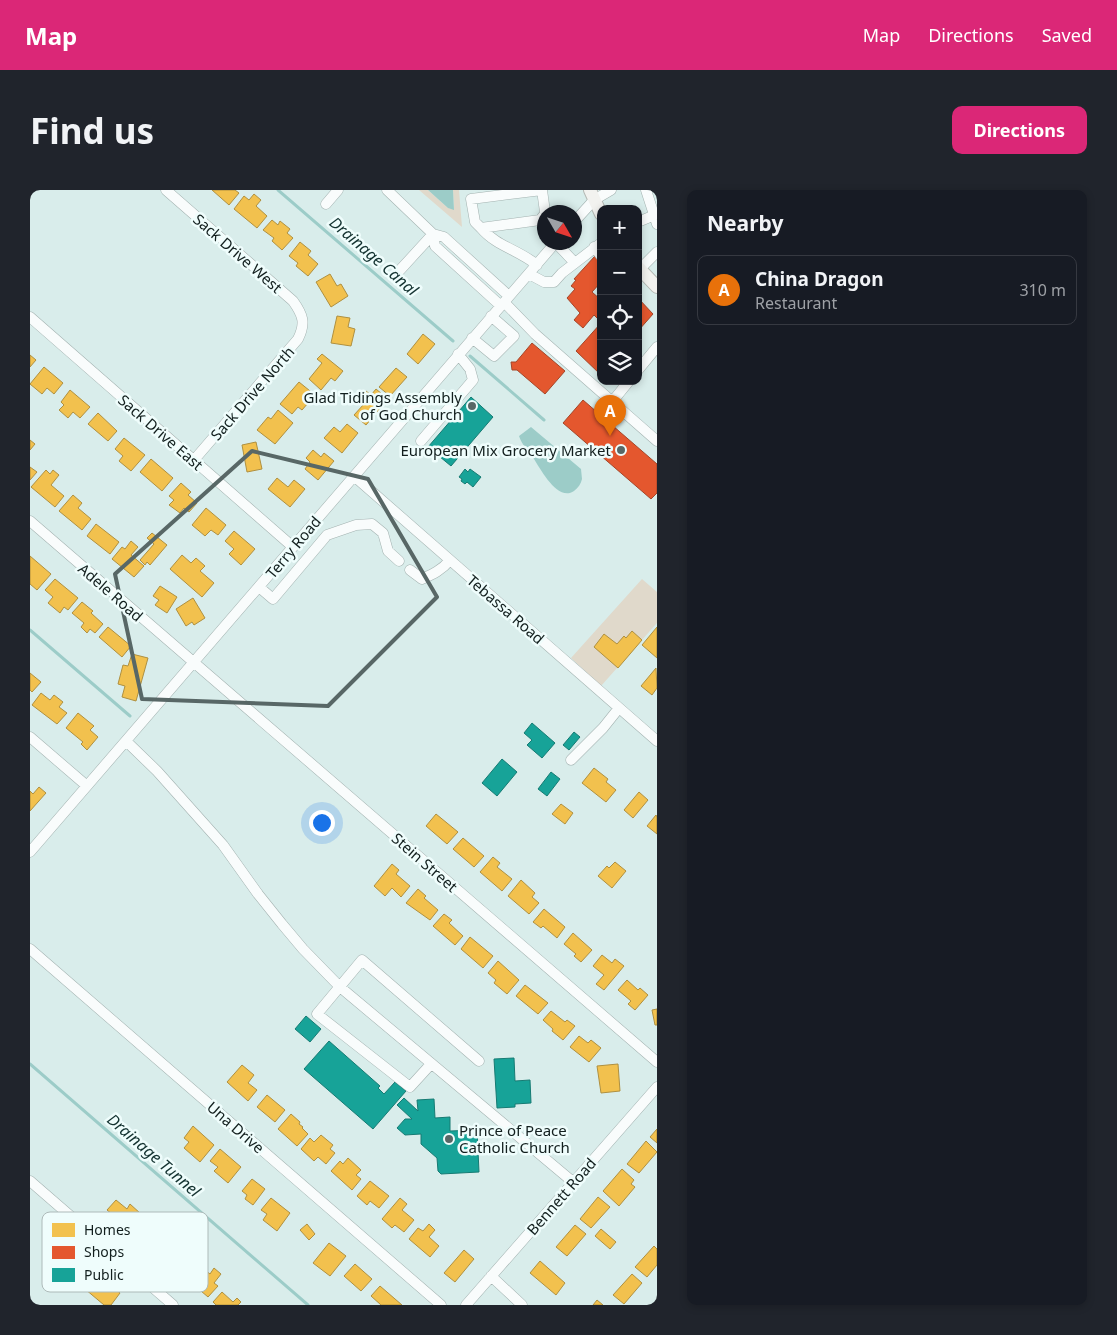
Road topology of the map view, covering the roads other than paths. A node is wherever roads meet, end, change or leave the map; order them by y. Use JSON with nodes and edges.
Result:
{"nodes":[{"id":1,"x":166,"y":190,"type":"edge"},
{"id":2,"x":338,"y":190,"type":"edge"},
{"id":3,"x":387,"y":190,"type":"edge"},
{"id":4,"x":542,"y":190,"type":"edge"},
{"id":5,"x":611,"y":190,"type":"edge"},
{"id":6,"x":646,"y":190,"type":"edge"},
{"id":7,"x":471,"y":194,"type":"edge"},
{"id":8,"x":592,"y":195,"type":"edge"},
{"id":9,"x":326,"y":204,"type":"dead end"},
{"id":10,"x":544,"y":205,"type":"edge"},
{"id":11,"x":582,"y":210,"type":"edge"},
{"id":12,"x":656,"y":218,"type":"edge"},
{"id":13,"x":537,"y":220,"type":"edge"},
{"id":14,"x":642,"y":221,"type":"edge"},
{"id":15,"x":480,"y":228,"type":"junction"},
{"id":16,"x":433,"y":234,"type":"junction"},
{"id":17,"x":597,"y":245,"type":"edge"},
{"id":18,"x":550,"y":250,"type":"edge"},
{"id":19,"x":563,"y":250,"type":"edge"},
{"id":20,"x":657,"y":252,"type":"edge"},
{"id":21,"x":575,"y":263,"type":"junction"},
{"id":22,"x":537,"y":265,"type":"junction"},
{"id":23,"x":642,"y":265,"type":"edge"},
{"id":24,"x":400,"y":270,"type":"dead end"},
{"id":25,"x":642,"y":271,"type":"edge"},
{"id":26,"x":529,"y":274,"type":"junction"},
{"id":27,"x":657,"y":286,"type":"edge"},
{"id":28,"x":505,"y":302,"type":"junction"},
{"id":29,"x":491,"y":316,"type":"junction"},
{"id":30,"x":30,"y":318,"type":"edge"},
{"id":31,"x":303,"y":321,"type":"joint"},
{"id":32,"x":472,"y":338,"type":"junction"},
{"id":33,"x":657,"y":347,"type":"edge"},
{"id":34,"x":458,"y":354,"type":"junction"},
{"id":35,"x":642,"y":365,"type":"edge"},
{"id":36,"x":626,"y":385,"type":"edge"},
{"id":37,"x":612,"y":402,"type":"junction"},
{"id":38,"x":657,"y":440,"type":"edge"},
{"id":39,"x":421,"y":441,"type":"dead end"},
{"id":40,"x":194,"y":460,"type":"junction"},
{"id":41,"x":354,"y":476,"type":"junction"},
{"id":42,"x":30,"y":521,"type":"edge"},
{"id":43,"x":292,"y":547,"type":"junction"},
{"id":44,"x":450,"y":560,"type":"junction"},
{"id":45,"x":399,"y":561,"type":"dead end"},
{"id":46,"x":410,"y":570,"type":"dead end"},
{"id":47,"x":259,"y":587,"type":"junction"},
{"id":48,"x":193,"y":663,"type":"junction"},
{"id":49,"x":619,"y":708,"type":"junction"},
{"id":50,"x":30,"y":737,"type":"edge"},
{"id":51,"x":126,"y":741,"type":"junction"},
{"id":52,"x":657,"y":741,"type":"edge"},
{"id":53,"x":571,"y":760,"type":"dead end"},
{"id":54,"x":86,"y":786,"type":"junction"},
{"id":55,"x":30,"y":852,"type":"edge"},
{"id":56,"x":30,"y":949,"type":"edge"},
{"id":57,"x":340,"y":987,"type":"junction"},
{"id":58,"x":479,"y":1061,"type":"dead end"},
{"id":59,"x":657,"y":1062,"type":"edge"},
{"id":60,"x":431,"y":1064,"type":"junction"},
{"id":61,"x":657,"y":1086,"type":"edge"},
{"id":62,"x":30,"y":1181,"type":"edge"},
{"id":63,"x":572,"y":1182,"type":"junction"},
{"id":64,"x":66,"y":1212,"type":"edge"},
{"id":65,"x":491,"y":1276,"type":"junction"},
{"id":66,"x":159,"y":1292,"type":"edge"},
{"id":67,"x":174,"y":1305,"type":"edge"},
{"id":68,"x":441,"y":1305,"type":"edge"},
{"id":69,"x":466,"y":1305,"type":"edge"},
{"id":70,"x":522,"y":1305,"type":"edge"}],
"edges":[{"from":1,"to":31,"type":"street","name":"Sack Drive West"},
{"from":2,"to":9,"type":"street"},
{"from":3,"to":16,"type":"street"},
{"from":4,"to":7,"type":"street"},
{"from":4,"to":10,"type":"street"},
{"from":5,"to":8,"type":"street"},
{"from":6,"to":12,"type":"street"},
{"from":7,"to":15,"type":"street"},
{"from":8,"to":11,"type":"street"},
{"from":12,"to":14,"type":"street"},
{"from":13,"to":15,"type":"street"},
{"from":15,"to":22,"type":"street"},
{"from":16,"to":24,"type":"street"},
{"from":16,"to":28,"type":"street"},
{"from":17,"to":21,"type":"street"},
{"from":18,"to":22,"type":"street","name":"Terry Road"},
{"from":19,"to":21,"type":"street"},
{"from":20,"to":23,"type":"street"},
{"from":21,"to":26,"type":"street"},
{"from":22,"to":26,"type":"street","name":"Terry Road"},
{"from":25,"to":27,"type":"main road"},
{"from":26,"to":28,"type":"street","name":"Terry Road"},
{"from":28,"to":29,"type":"street","name":"Terry Road"},
{"from":28,"to":37,"type":"street"},
{"from":29,"to":32,"type":"street","name":"Terry Road"},
{"from":29,"to":32,"type":"street"},
{"from":30,"to":40,"type":"street","name":"Sack Drive East"},
{"from":31,"to":40,"type":"street","name":"Sack Drive North"},
{"from":32,"to":34,"type":"street","name":"Terry Road"},
{"from":33,"to":35,"type":"street"},
{"from":34,"to":39,"type":"street"},
{"from":34,"to":41,"type":"street","name":"Terry Road"},
{"from":36,"to":37,"type":"street"},
{"from":37,"to":38,"type":"street"},
{"from":40,"to":43,"type":"street","name":"Sack Drive East"},
{"from":41,"to":43,"type":"street","name":"Terry Road"},
{"from":41,"to":44,"type":"street","name":"Tebassa Road"},
{"from":42,"to":48,"type":"street","name":"Adele Road"},
{"from":43,"to":47,"type":"street","name":"Terry Road"},
{"from":44,"to":46,"type":"street"},
{"from":44,"to":49,"type":"street","name":"Tebassa Road"},
{"from":45,"to":47,"type":"street"},
{"from":47,"to":48,"type":"street","name":"Terry Road"},
{"from":48,"to":51,"type":"street","name":"Terry Road"},
{"from":48,"to":59,"type":"street","name":"Stein Street"},
{"from":49,"to":52,"type":"street","name":"Tebassa Road"},
{"from":49,"to":53,"type":"street"},
{"from":50,"to":54,"type":"street"},
{"from":51,"to":54,"type":"street","name":"Terry Road"},
{"from":51,"to":57,"type":"street"},
{"from":54,"to":55,"type":"street","name":"Terry Road"},
{"from":56,"to":68,"type":"street","name":"Una Drive"},
{"from":57,"to":58,"type":"street"},
{"from":57,"to":60,"type":"street"},
{"from":57,"to":60,"type":"street"},
{"from":60,"to":63,"type":"street"},
{"from":61,"to":63,"type":"street","name":"Bennett Road"},
{"from":62,"to":64,"type":"street"},
{"from":63,"to":65,"type":"street","name":"Bennett Road"},
{"from":65,"to":69,"type":"street","name":"Bennett Road"},
{"from":65,"to":70,"type":"street"},
{"from":66,"to":67,"type":"street"}]}
